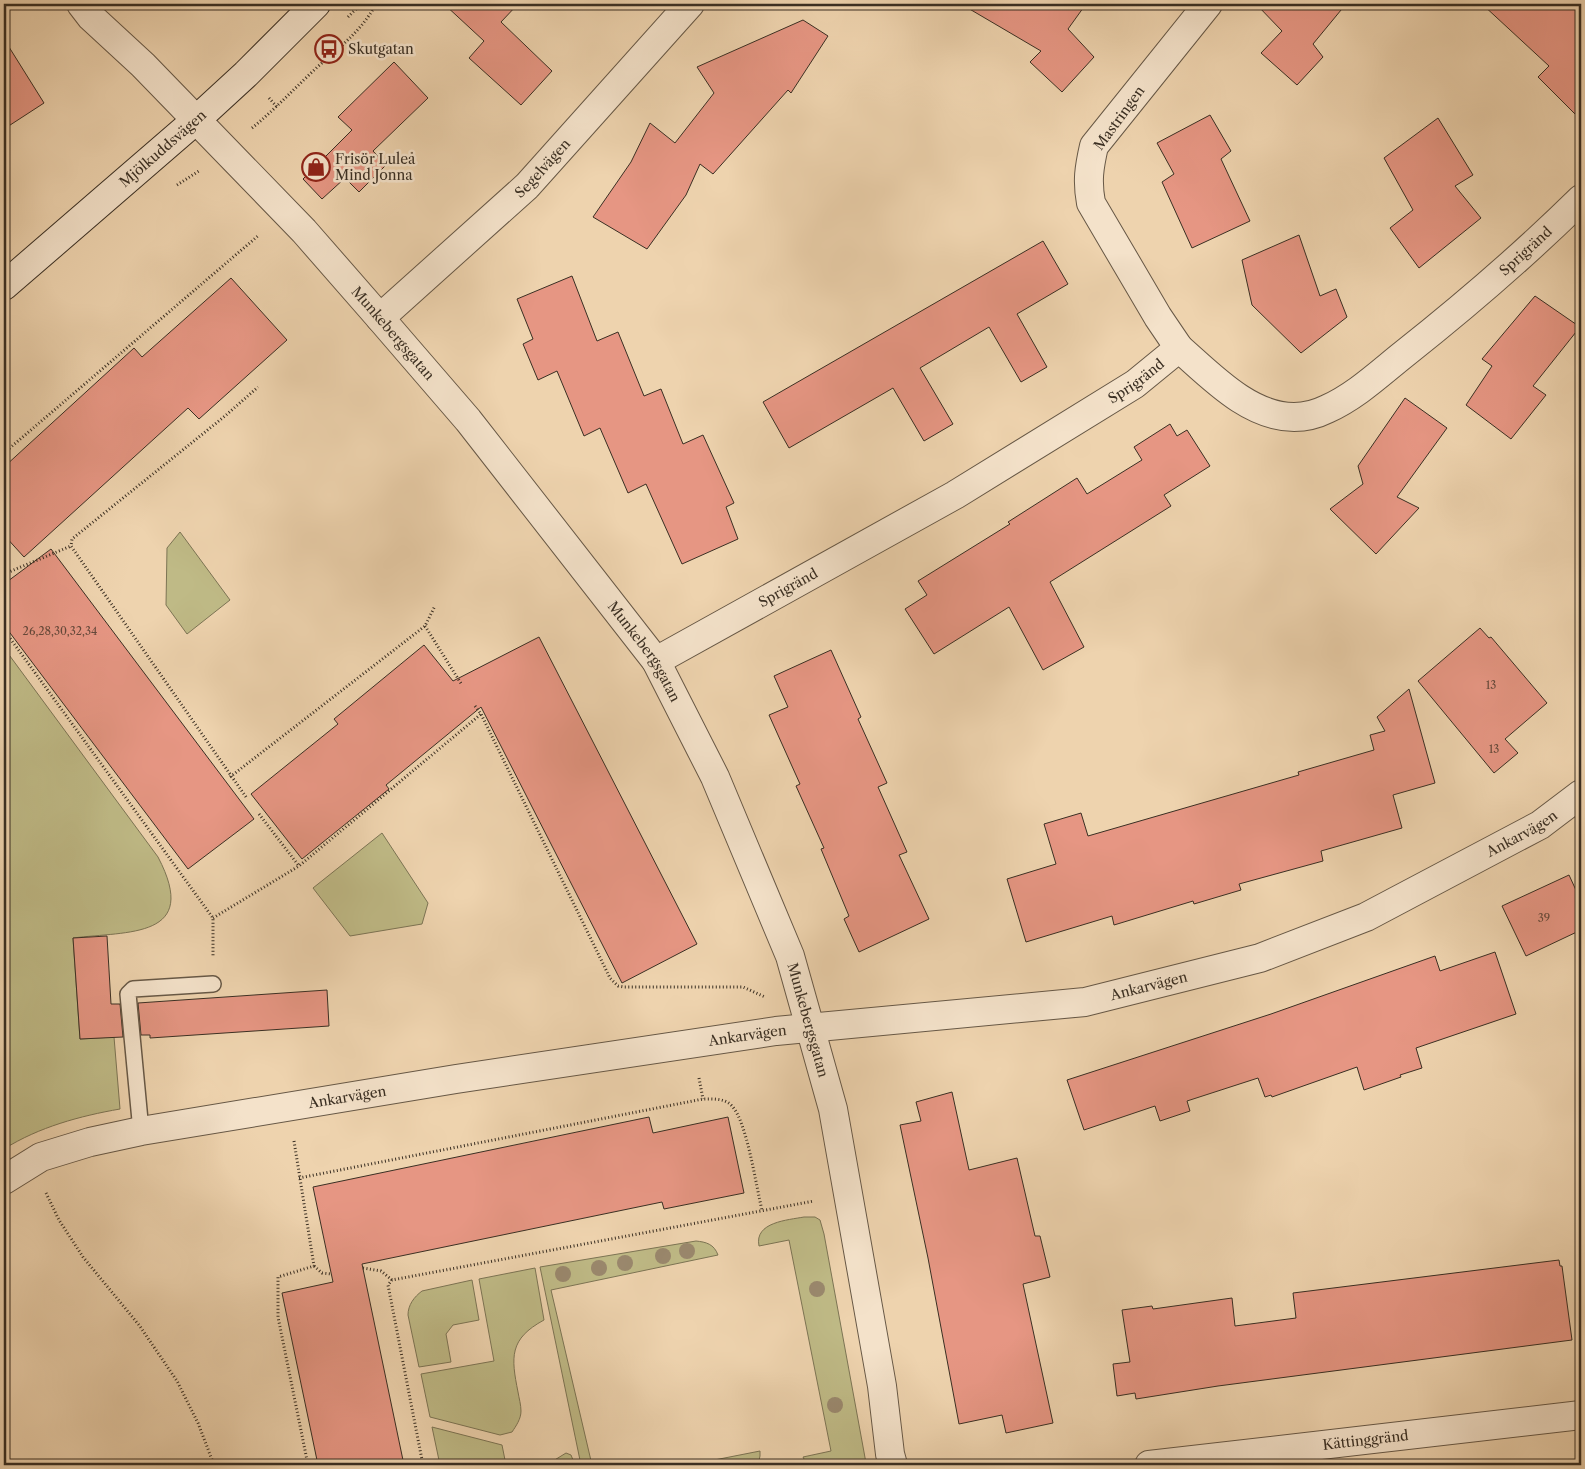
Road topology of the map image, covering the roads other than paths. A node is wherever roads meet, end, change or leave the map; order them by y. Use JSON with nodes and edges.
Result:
{"nodes":[{"id":1,"x":81,"y":4,"type":"edge"},
{"id":2,"x":316,"y":4,"type":"edge"},
{"id":3,"x":690,"y":4,"type":"edge"},
{"id":4,"x":1208,"y":4,"type":"edge"},
{"id":5,"x":196,"y":120,"type":"junction"},
{"id":6,"x":1581,"y":199,"type":"edge"},
{"id":7,"x":4,"y":286,"type":"edge"},
{"id":8,"x":380,"y":318,"type":"junction"},
{"id":9,"x":1179,"y":348,"type":"junction"},
{"id":10,"x":656,"y":661,"type":"junction"},
{"id":11,"x":1581,"y":794,"type":"edge"},
{"id":12,"x":213,"y":984,"type":"road end"},
{"id":13,"x":810,"y":1027,"type":"junction"},
{"id":14,"x":141,"y":1131,"type":"junction"},
{"id":15,"x":4,"y":1180,"type":"edge"},
{"id":16,"x":1581,"y":1415,"type":"edge"},
{"id":17,"x":893,"y":1465,"type":"edge"},
{"id":18,"x":1149,"y":1465,"type":"edge"}],
"edges":[{"from":1,"to":5,"type":"street","name":"Munkebergsgatan"},
{"from":2,"to":5,"type":"street","name":"Mjölkuddsvägen"},
{"from":3,"to":8,"type":"street","name":"Segelvägen"},
{"from":4,"to":9,"type":"street","name":"Mastringen"},
{"from":5,"to":7,"type":"street","name":"Mjölkuddsvägen"},
{"from":5,"to":8,"type":"street","name":"Munkebergsgatan"},
{"from":6,"to":9,"type":"street","name":"Sprigränd"},
{"from":8,"to":10,"type":"street","name":"Munkebergsgatan"},
{"from":9,"to":10,"type":"street","name":"Sprigränd"},
{"from":10,"to":13,"type":"street","name":"Munkebergsgatan"},
{"from":11,"to":13,"type":"street","name":"Ankarvägen"},
{"from":12,"to":14,"type":"lane"},
{"from":13,"to":14,"type":"street","name":"Ankarvägen"},
{"from":13,"to":17,"type":"street","name":"Munkebergsgatan"},
{"from":14,"to":15,"type":"street","name":"Ankarvägen"},
{"from":16,"to":18,"type":"street","name":"Kättinggränd"}]}
